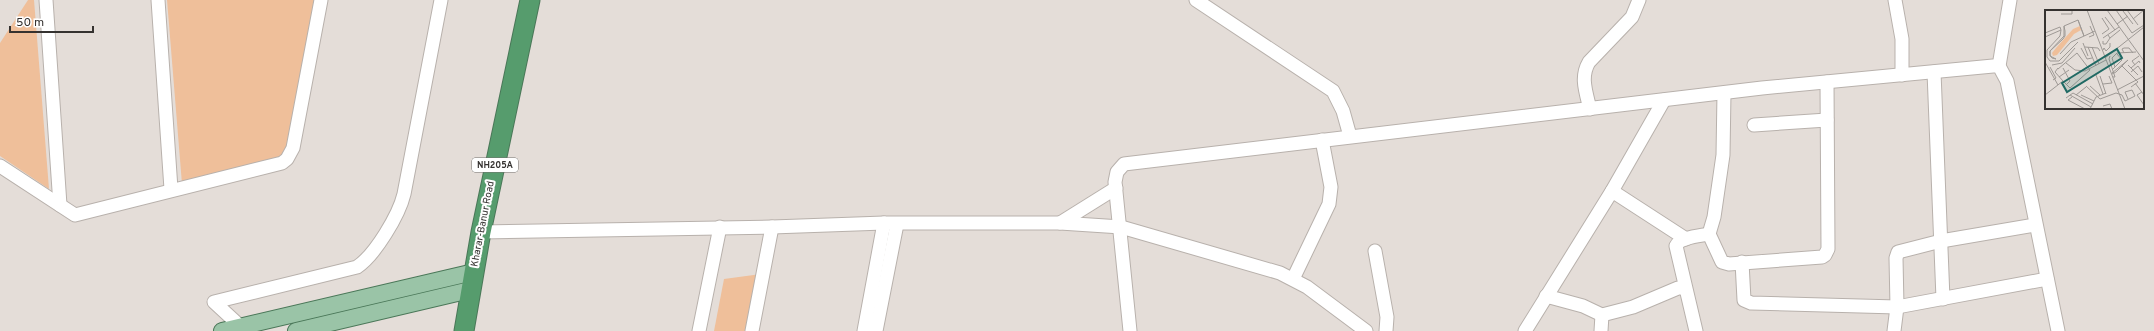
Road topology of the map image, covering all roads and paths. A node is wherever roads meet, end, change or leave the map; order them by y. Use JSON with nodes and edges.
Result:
{"nodes":[{"id":1,"x":46,"y":0,"type":"edge"},
{"id":2,"x":158,"y":0,"type":"edge"},
{"id":3,"x":321,"y":0,"type":"edge"},
{"id":4,"x":441,"y":0,"type":"edge"},
{"id":5,"x":530,"y":0,"type":"edge"},
{"id":6,"x":1196,"y":0,"type":"edge"},
{"id":7,"x":1639,"y":0,"type":"edge"},
{"id":8,"x":1895,"y":0,"type":"edge"},
{"id":9,"x":2010,"y":0,"type":"edge"},
{"id":10,"x":1999,"y":66,"type":"junction"},
{"id":11,"x":1934,"y":72,"type":"junction"},
{"id":12,"x":1902,"y":76,"type":"junction"},
{"id":13,"x":1827,"y":82,"type":"junction"},
{"id":14,"x":1724,"y":94,"type":"junction"},
{"id":15,"x":1664,"y":100,"type":"junction"},
{"id":16,"x":1590,"y":109,"type":"junction"},
{"id":17,"x":1827,"y":120,"type":"junction"},
{"id":18,"x":1754,"y":124,"type":"dead end"},
{"id":19,"x":1350,"y":136,"type":"junction"},
{"id":20,"x":1322,"y":140,"type":"junction"},
{"id":21,"x":0,"y":166,"type":"edge"},
{"id":22,"x":1116,"y":188,"type":"junction"},
{"id":23,"x":171,"y":189,"type":"junction"},
{"id":24,"x":1612,"y":191,"type":"junction"},
{"id":25,"x":60,"y":205,"type":"junction"},
{"id":26,"x":891,"y":223,"type":"junction"},
{"id":27,"x":1060,"y":223,"type":"junction"},
{"id":28,"x":2035,"y":225,"type":"junction"},
{"id":29,"x":720,"y":227,"type":"junction"},
{"id":30,"x":772,"y":227,"type":"junction"},
{"id":31,"x":1121,"y":227,"type":"junction"},
{"id":32,"x":481,"y":232,"type":"junction"},
{"id":33,"x":1710,"y":234,"type":"junction"},
{"id":34,"x":1686,"y":239,"type":"junction"},
{"id":35,"x":1941,"y":241,"type":"junction"},
{"id":36,"x":1375,"y":251,"type":"dead end"},
{"id":37,"x":1742,"y":262,"type":"junction"},
{"id":38,"x":1293,"y":279,"type":"junction"},
{"id":39,"x":2047,"y":280,"type":"junction"},
{"id":40,"x":472,"y":281,"type":"junction"},
{"id":41,"x":1685,"y":288,"type":"junction"},
{"id":42,"x":1546,"y":296,"type":"junction"},
{"id":43,"x":1943,"y":299,"type":"junction"},
{"id":44,"x":1897,"y":307,"type":"junction"},
{"id":45,"x":1602,"y":314,"type":"junction"},
{"id":46,"x":240,"y":326,"type":"junction"},
{"id":47,"x":324,"y":328,"type":"edge"},
{"id":48,"x":222,"y":331,"type":"edge"},
{"id":49,"x":296,"y":331,"type":"edge"},
{"id":50,"x":464,"y":331,"type":"edge"},
{"id":51,"x":699,"y":331,"type":"edge"},
{"id":52,"x":752,"y":331,"type":"edge"},
{"id":53,"x":864,"y":331,"type":"edge"},
{"id":54,"x":876,"y":331,"type":"edge"},
{"id":55,"x":1130,"y":331,"type":"edge"},
{"id":56,"x":1366,"y":331,"type":"edge"},
{"id":57,"x":1386,"y":331,"type":"edge"},
{"id":58,"x":1525,"y":331,"type":"edge"},
{"id":59,"x":1601,"y":331,"type":"edge"},
{"id":60,"x":1696,"y":331,"type":"edge"},
{"id":61,"x":1894,"y":331,"type":"edge"},
{"id":62,"x":2058,"y":331,"type":"edge"}],
"edges":[{"from":1,"to":25,"type":"street"},
{"from":2,"to":23,"type":"street"},
{"from":3,"to":23,"type":"street"},
{"from":4,"to":46,"type":"street"},
{"from":5,"to":32,"type":"highway","name":"Kharar-Banur Road","number":"NH205A"},
{"from":6,"to":19,"type":"street"},
{"from":7,"to":16,"type":"street"},
{"from":8,"to":12,"type":"street"},
{"from":9,"to":10,"type":"street"},
{"from":10,"to":11,"type":"street"},
{"from":10,"to":28,"type":"street"},
{"from":11,"to":12,"type":"street"},
{"from":11,"to":35,"type":"street"},
{"from":12,"to":13,"type":"street"},
{"from":13,"to":14,"type":"street"},
{"from":13,"to":17,"type":"street"},
{"from":14,"to":15,"type":"street"},
{"from":14,"to":33,"type":"street"},
{"from":15,"to":16,"type":"street"},
{"from":15,"to":24,"type":"street"},
{"from":16,"to":19,"type":"street"},
{"from":17,"to":18,"type":"street"},
{"from":17,"to":37,"type":"street"},
{"from":19,"to":20,"type":"street"},
{"from":20,"to":22,"type":"street"},
{"from":20,"to":38,"type":"street"},
{"from":21,"to":25,"type":"street"},
{"from":22,"to":27,"type":"street"},
{"from":22,"to":31,"type":"street"},
{"from":23,"to":25,"type":"street"},
{"from":24,"to":34,"type":"street"},
{"from":24,"to":42,"type":"street"},
{"from":26,"to":27,"type":"street"},
{"from":26,"to":30,"type":"street"},
{"from":26,"to":53,"type":"street"},
{"from":26,"to":54,"type":"street"},
{"from":27,"to":31,"type":"street"},
{"from":28,"to":35,"type":"street"},
{"from":28,"to":39,"type":"street"},
{"from":29,"to":30,"type":"street"},
{"from":29,"to":32,"type":"street"},
{"from":29,"to":51,"type":"street"},
{"from":30,"to":52,"type":"street"},
{"from":31,"to":38,"type":"street"},
{"from":31,"to":55,"type":"street"},
{"from":32,"to":40,"type":"highway","name":"Kharar-Banur Road","number":"NH205A"},
{"from":33,"to":34,"type":"street"},
{"from":33,"to":37,"type":"street"},
{"from":34,"to":41,"type":"street"},
{"from":35,"to":43,"type":"street"},
{"from":35,"to":44,"type":"street"},
{"from":36,"to":57,"type":"street"},
{"from":37,"to":44,"type":"street"},
{"from":38,"to":56,"type":"street"},
{"from":39,"to":43,"type":"street"},
{"from":39,"to":62,"type":"street"},
{"from":40,"to":46,"type":"main road"},
{"from":40,"to":47,"type":"main road"},
{"from":40,"to":50,"type":"highway","name":"Kharar-Banur Road","number":"NH205A"},
{"from":41,"to":45,"type":"street"},
{"from":41,"to":60,"type":"street"},
{"from":42,"to":45,"type":"street"},
{"from":42,"to":58,"type":"street"},
{"from":43,"to":44,"type":"street"},
{"from":44,"to":61,"type":"street"},
{"from":45,"to":59,"type":"street"},
{"from":46,"to":48,"type":"main road"},
{"from":47,"to":49,"type":"main road"}]}
